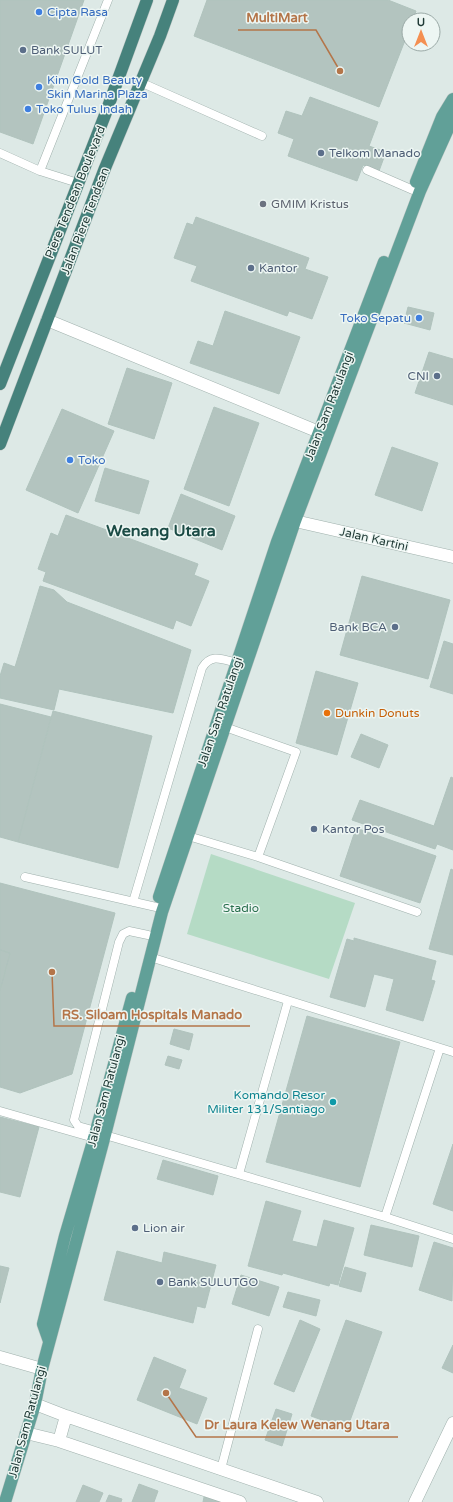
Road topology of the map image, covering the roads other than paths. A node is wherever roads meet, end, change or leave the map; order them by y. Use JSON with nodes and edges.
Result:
{"nodes":[{"id":1,"x":108,"y":0,"type":"edge"},
{"id":2,"x":147,"y":0,"type":"edge"},
{"id":3,"x":173,"y":0,"type":"edge"},
{"id":4,"x":140,"y":82,"type":"junction"},
{"id":5,"x":453,"y":99,"type":"edge"},
{"id":6,"x":453,"y":118,"type":"edge"},
{"id":7,"x":262,"y":136,"type":"dead end"},
{"id":8,"x":0,"y":153,"type":"edge"},
{"id":9,"x":367,"y":170,"type":"dead end"},
{"id":10,"x":40,"y":171,"type":"junction"},
{"id":11,"x":78,"y":183,"type":"junction"},
{"id":12,"x":413,"y":190,"type":"junction"},
{"id":13,"x":47,"y":320,"type":"junction"},
{"id":14,"x":0,"y":384,"type":"edge"},
{"id":15,"x":319,"y":432,"type":"junction"},
{"id":16,"x":0,"y":444,"type":"edge"},
{"id":17,"x":294,"y":522,"type":"junction"},
{"id":18,"x":453,"y":557,"type":"edge"},
{"id":19,"x":237,"y":663,"type":"junction"},
{"id":20,"x":225,"y":727,"type":"junction"},
{"id":21,"x":188,"y":836,"type":"junction"},
{"id":22,"x":258,"y":857,"type":"junction"},
{"id":23,"x":25,"y":877,"type":"dead end"},
{"id":24,"x":133,"y":902,"type":"junction"},
{"id":25,"x":156,"y":907,"type":"junction"},
{"id":26,"x":417,"y":912,"type":"dead end"},
{"id":27,"x":152,"y":936,"type":"junction"},
{"id":28,"x":150,"y":957,"type":"junction"},
{"id":29,"x":288,"y":1001,"type":"junction"},
{"id":30,"x":440,"y":1048,"type":"junction"},
{"id":31,"x":453,"y":1052,"type":"edge"},
{"id":32,"x":0,"y":1111,"type":"edge"},
{"id":33,"x":98,"y":1135,"type":"junction"},
{"id":34,"x":240,"y":1174,"type":"junction"},
{"id":35,"x":385,"y":1217,"type":"junction"},
{"id":36,"x":453,"y":1239,"type":"edge"},
{"id":37,"x":258,"y":1330,"type":"dead end"},
{"id":38,"x":0,"y":1356,"type":"edge"},
{"id":39,"x":42,"y":1369,"type":"junction"},
{"id":40,"x":35,"y":1404,"type":"junction"},
{"id":41,"x":66,"y":1416,"type":"junction"},
{"id":42,"x":453,"y":1423,"type":"edge"},
{"id":43,"x":26,"y":1433,"type":"junction"},
{"id":44,"x":59,"y":1441,"type":"junction"},
{"id":45,"x":221,"y":1469,"type":"junction"},
{"id":46,"x":5,"y":1502,"type":"edge"},
{"id":47,"x":240,"y":1502,"type":"edge"},
{"id":48,"x":317,"y":1502,"type":"edge"},
{"id":49,"x":415,"y":1502,"type":"edge"}],
"edges":[{"from":1,"to":10,"type":"lane"},
{"from":2,"to":11,"type":"highway","name":"Piere Tendean Boulevard"},
{"from":3,"to":4,"type":"highway","name":"Jalan Piere Tendean"},
{"from":4,"to":7,"type":"lane"},
{"from":4,"to":13,"type":"highway","name":"Jalan Piere Tendean"},
{"from":5,"to":12,"type":"main road","name":"Jalan Sam Ratulangi"},
{"from":6,"to":17,"type":"main road","name":"Jalan Sam Ratulangi"},
{"from":8,"to":10,"type":"lane"},
{"from":9,"to":12,"type":"lane"},
{"from":10,"to":11,"type":"lane"},
{"from":11,"to":14,"type":"highway","name":"Piere Tendean Boulevard"},
{"from":12,"to":15,"type":"main road","name":"Jalan Sam Ratulangi"},
{"from":13,"to":15,"type":"street"},
{"from":13,"to":16,"type":"highway","name":"Jalan Piere Tendean"},
{"from":15,"to":19,"type":"main road","name":"Jalan Sam Ratulangi"},
{"from":17,"to":18,"type":"street","name":"Jalan Kartini"},
{"from":17,"to":20,"type":"main road","name":"Jalan Sam Ratulangi"},
{"from":19,"to":24,"type":"lane"},
{"from":19,"to":25,"type":"main road","name":"Jalan Sam Ratulangi"},
{"from":20,"to":21,"type":"main road","name":"Jalan Sam Ratulangi"},
{"from":20,"to":22,"type":"lane"},
{"from":21,"to":22,"type":"lane"},
{"from":21,"to":27,"type":"main road","name":"Jalan Sam Ratulangi"},
{"from":22,"to":26,"type":"lane"},
{"from":23,"to":24,"type":"lane"},
{"from":24,"to":25,"type":"lane"},
{"from":25,"to":27,"type":"main road","name":"Jalan Sam Ratulangi"},
{"from":27,"to":28,"type":"main road","name":"Jalan Sam Ratulangi"},
{"from":27,"to":33,"type":"main road","name":"Jalan Sam Ratulangi"},
{"from":27,"to":33,"type":"lane"},
{"from":28,"to":29,"type":"lane"},
{"from":28,"to":33,"type":"main road","name":"Jalan Sam Ratulangi"},
{"from":29,"to":30,"type":"lane"},
{"from":29,"to":34,"type":"lane"},
{"from":30,"to":31,"type":"lane"},
{"from":30,"to":35,"type":"lane"},
{"from":32,"to":33,"type":"lane"},
{"from":33,"to":34,"type":"lane"},
{"from":33,"to":39,"type":"main road","name":"Jalan Sam Ratulangi"},
{"from":34,"to":35,"type":"lane"},
{"from":35,"to":36,"type":"lane"},
{"from":37,"to":45,"type":"lane"},
{"from":38,"to":39,"type":"street"},
{"from":39,"to":40,"type":"main road","name":"Jalan Sam Ratulangi"},
{"from":40,"to":41,"type":"street"},
{"from":40,"to":43,"type":"main road","name":"Jalan Sam Ratulangi"},
{"from":41,"to":44,"type":"street"},
{"from":41,"to":45,"type":"street"},
{"from":42,"to":49,"type":"street"},
{"from":43,"to":44,"type":"street"},
{"from":43,"to":46,"type":"main road","name":"Jalan Sam Ratulangi"},
{"from":44,"to":47,"type":"street"},
{"from":45,"to":48,"type":"street"}]}
